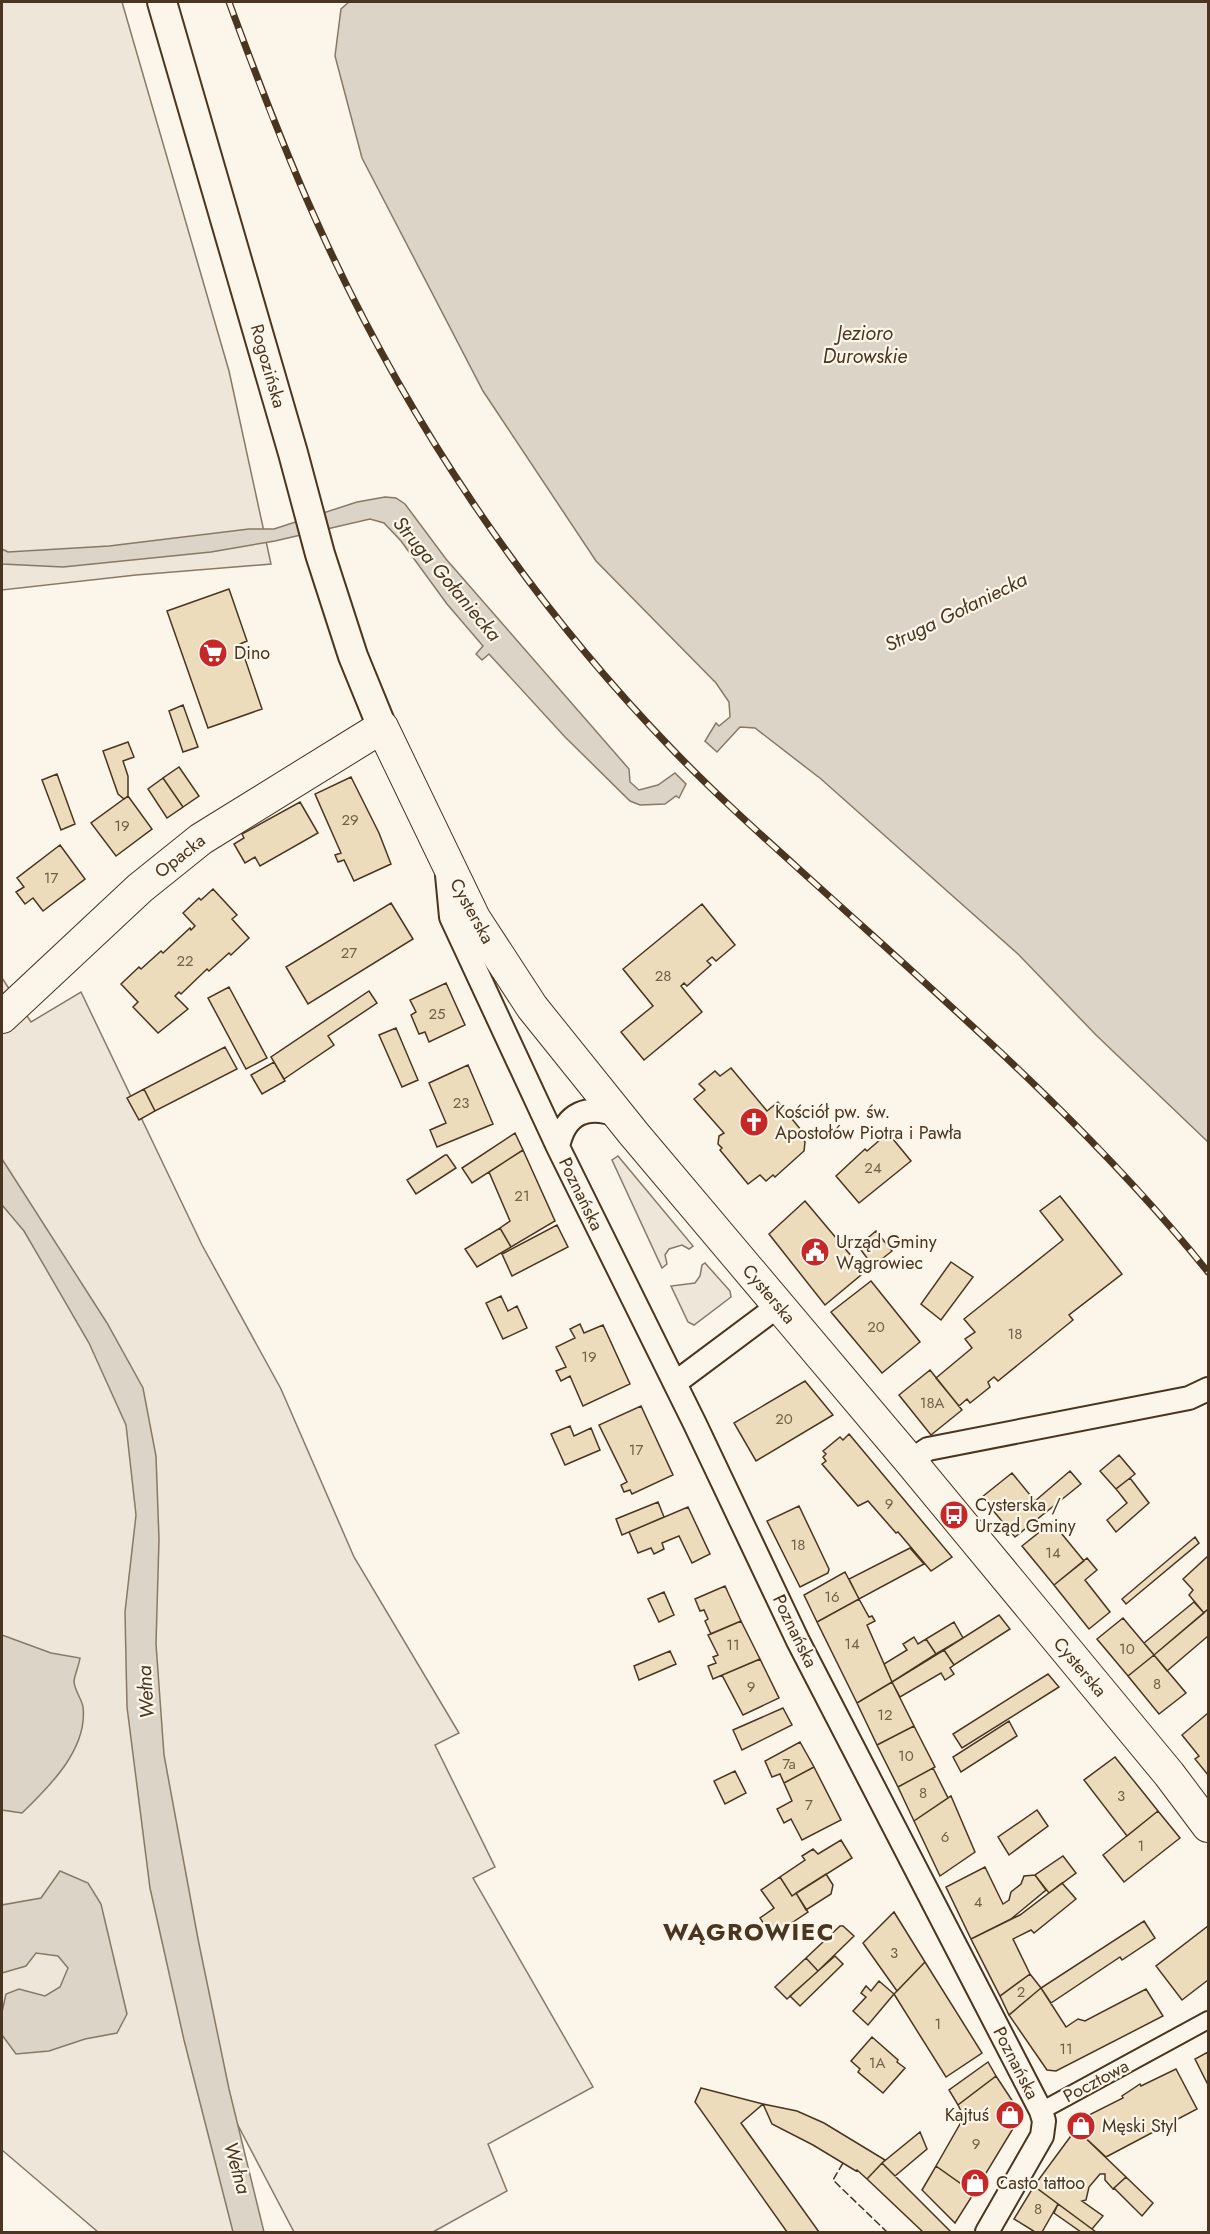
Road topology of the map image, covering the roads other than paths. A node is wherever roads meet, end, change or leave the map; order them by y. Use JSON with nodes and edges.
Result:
{"nodes":[{"id":1,"x":162,"y":2,"type":"edge"},
{"id":2,"x":382,"y":727,"type":"junction"},
{"id":3,"x":446,"y":863,"type":"junction"},
{"id":4,"x":2,"y":1017,"type":"edge"},
{"id":5,"x":619,"y":1116,"type":"junction"},
{"id":6,"x":558,"y":1147,"type":"junction"},
{"id":7,"x":778,"y":1306,"type":"junction"},
{"id":8,"x":675,"y":1383,"type":"junction"},
{"id":9,"x":1209,"y":1389,"type":"edge"},
{"id":10,"x":909,"y":1461,"type":"junction"},
{"id":11,"x":1209,"y":1826,"type":"edge"},
{"id":12,"x":1209,"y":2020,"type":"edge"},
{"id":13,"x":1041,"y":2111,"type":"junction"},
{"id":14,"x":987,"y":2232,"type":"edge"}],
"edges":[{"from":1,"to":2,"type":"street","name":"Rogozińska"},
{"from":2,"to":3,"type":"main road","name":"Cysterska"},
{"from":2,"to":4,"type":"main road","name":"Opacka"},
{"from":3,"to":5,"type":"main road","name":"Cysterska"},
{"from":3,"to":6,"type":"street","name":"Poznańska"},
{"from":5,"to":6,"type":"street","name":"Poznańska"},
{"from":5,"to":7,"type":"main road","name":"Cysterska"},
{"from":6,"to":8,"type":"street","name":"Poznańska"},
{"from":7,"to":8,"type":"street"},
{"from":7,"to":10,"type":"main road","name":"Cysterska"},
{"from":8,"to":13,"type":"street","name":"Poznańska"},
{"from":9,"to":10,"type":"street"},
{"from":10,"to":11,"type":"main road","name":"Cysterska"},
{"from":12,"to":13,"type":"street","name":"Pocztowa"},
{"from":13,"to":14,"type":"street"}]}
